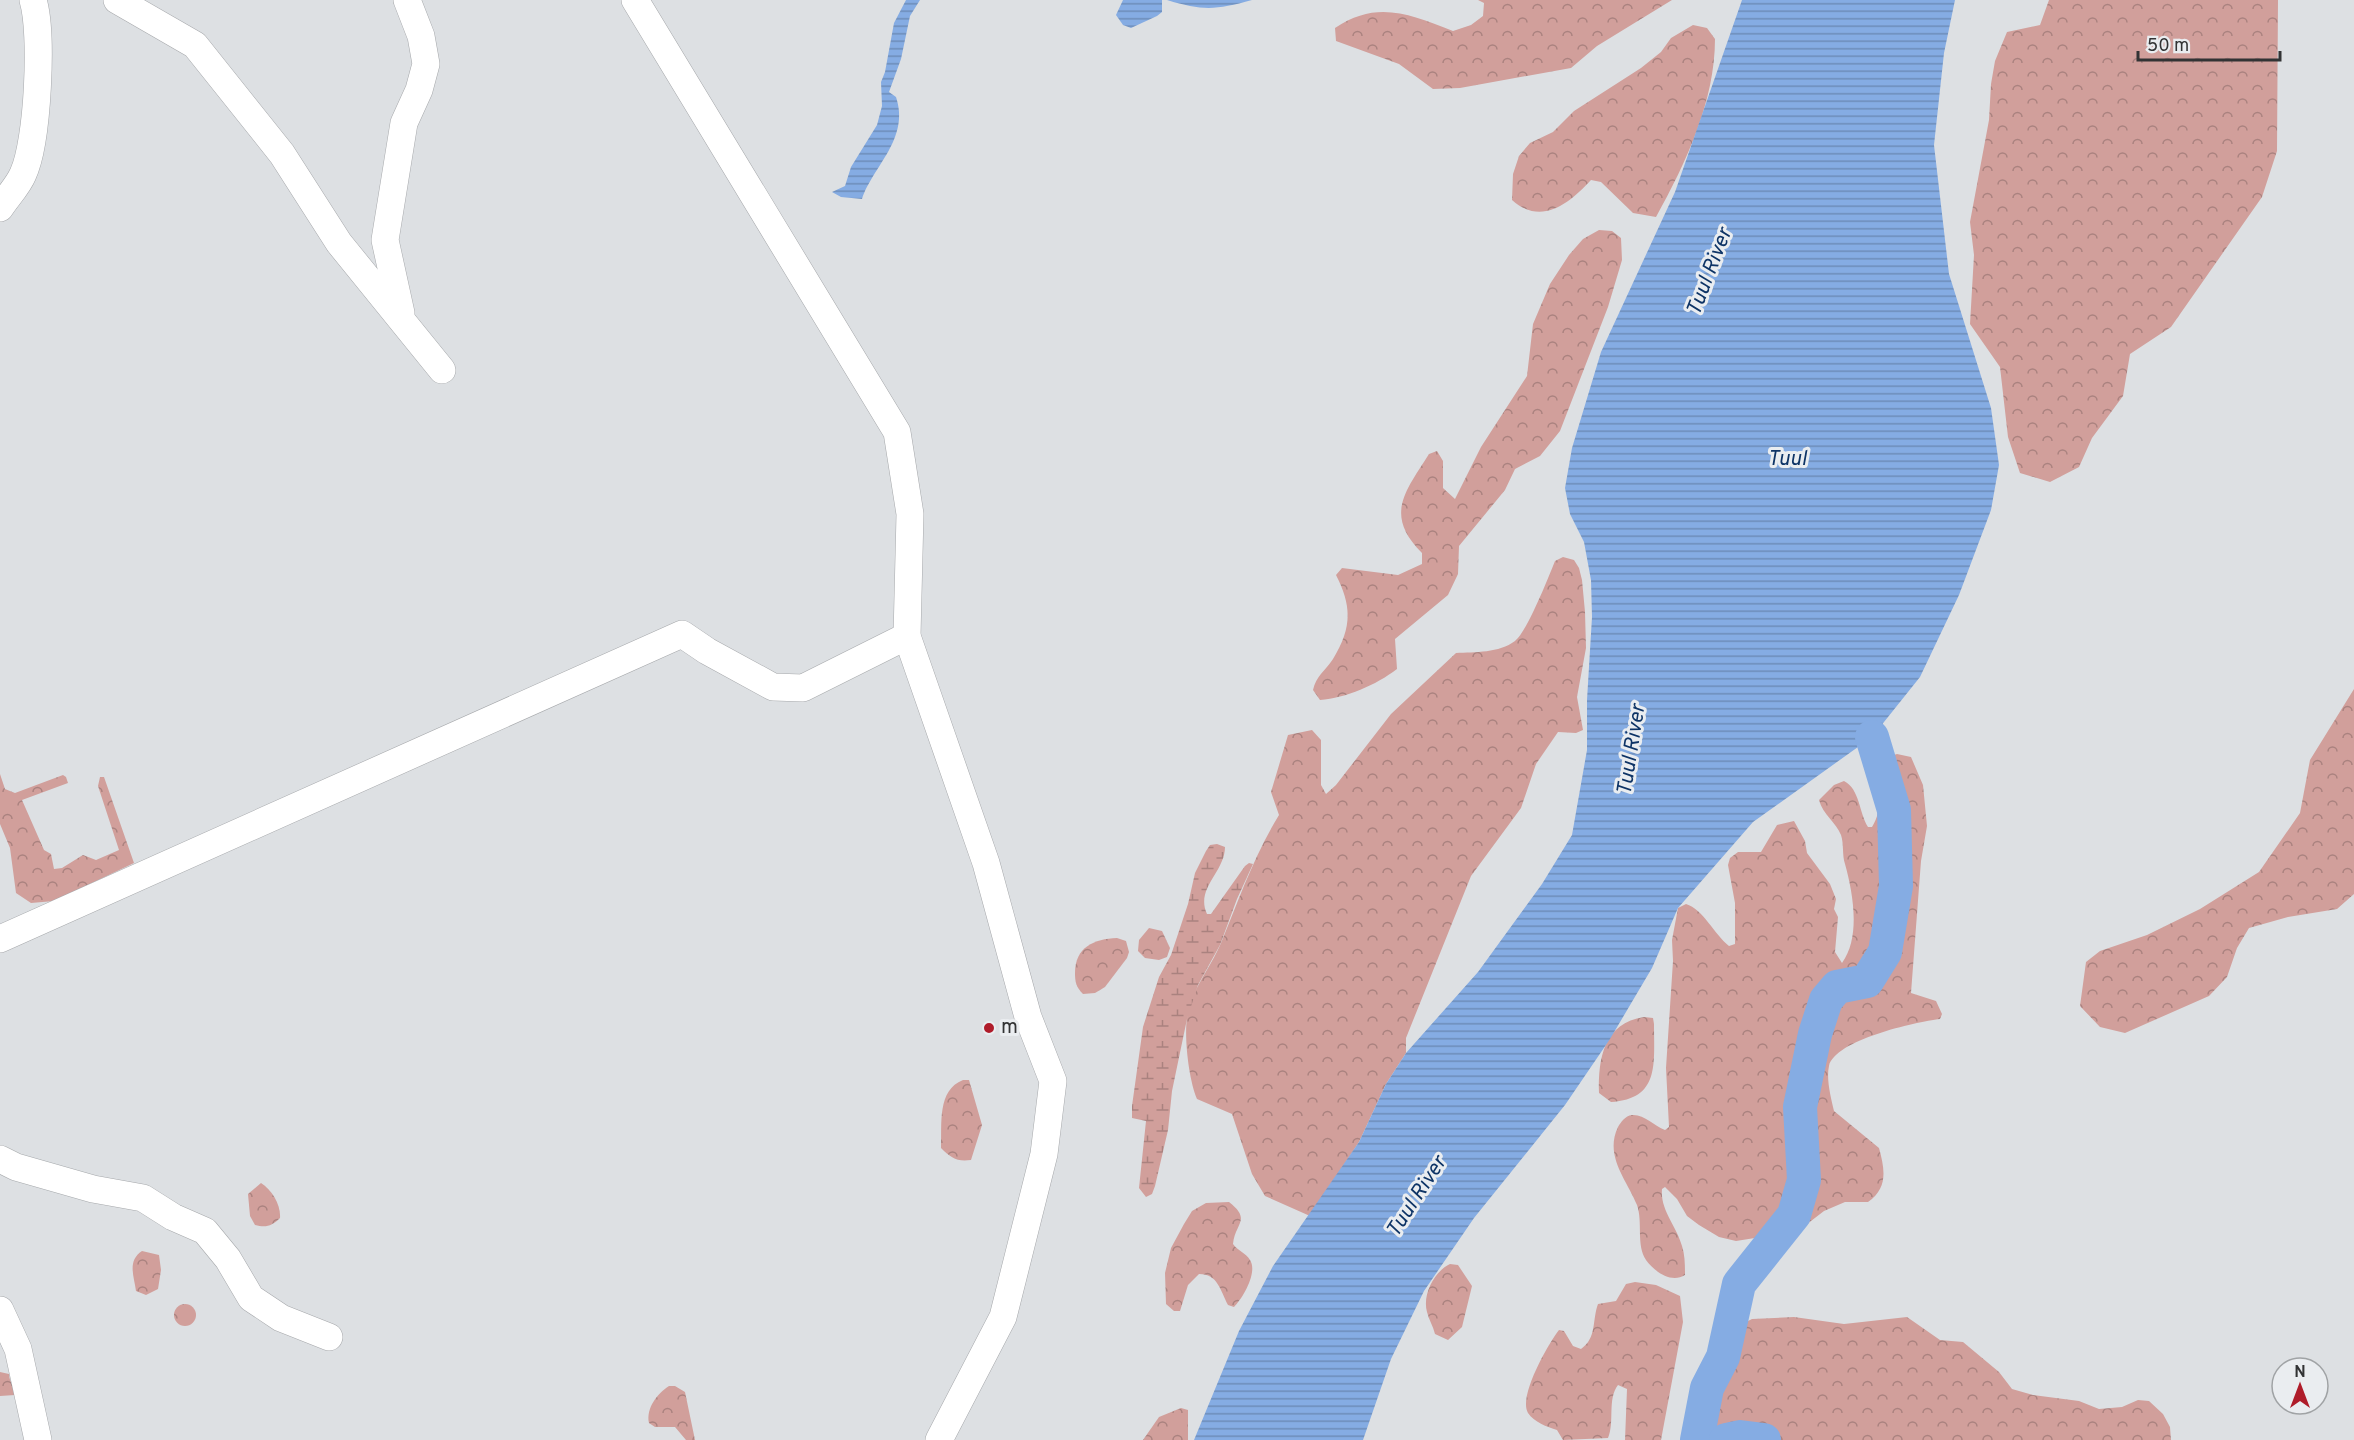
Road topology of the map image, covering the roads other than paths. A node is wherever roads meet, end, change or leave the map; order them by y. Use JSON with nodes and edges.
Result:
{"nodes":[{"id":1,"x":33,"y":0,"type":"edge"},
{"id":2,"x":117,"y":0,"type":"edge"},
{"id":3,"x":408,"y":0,"type":"edge"},
{"id":4,"x":635,"y":0,"type":"edge"},
{"id":5,"x":0,"y":208,"type":"edge"},
{"id":6,"x":403,"y":320,"type":"junction"},
{"id":7,"x":442,"y":370,"type":"dead end"},
{"id":8,"x":907,"y":636,"type":"junction"},
{"id":9,"x":0,"y":939,"type":"edge"},
{"id":10,"x":0,"y":1159,"type":"edge"},
{"id":11,"x":0,"y":1310,"type":"edge"},
{"id":12,"x":329,"y":1337,"type":"dead end"},
{"id":13,"x":38,"y":1440,"type":"edge"},
{"id":14,"x":939,"y":1440,"type":"edge"}],
"edges":[{"from":1,"to":5,"type":"street"},
{"from":2,"to":6,"type":"street"},
{"from":3,"to":6,"type":"street"},
{"from":4,"to":8,"type":"street"},
{"from":6,"to":7,"type":"street"},
{"from":8,"to":9,"type":"street"},
{"from":8,"to":14,"type":"street"},
{"from":10,"to":12,"type":"street"},
{"from":11,"to":13,"type":"street"}]}
